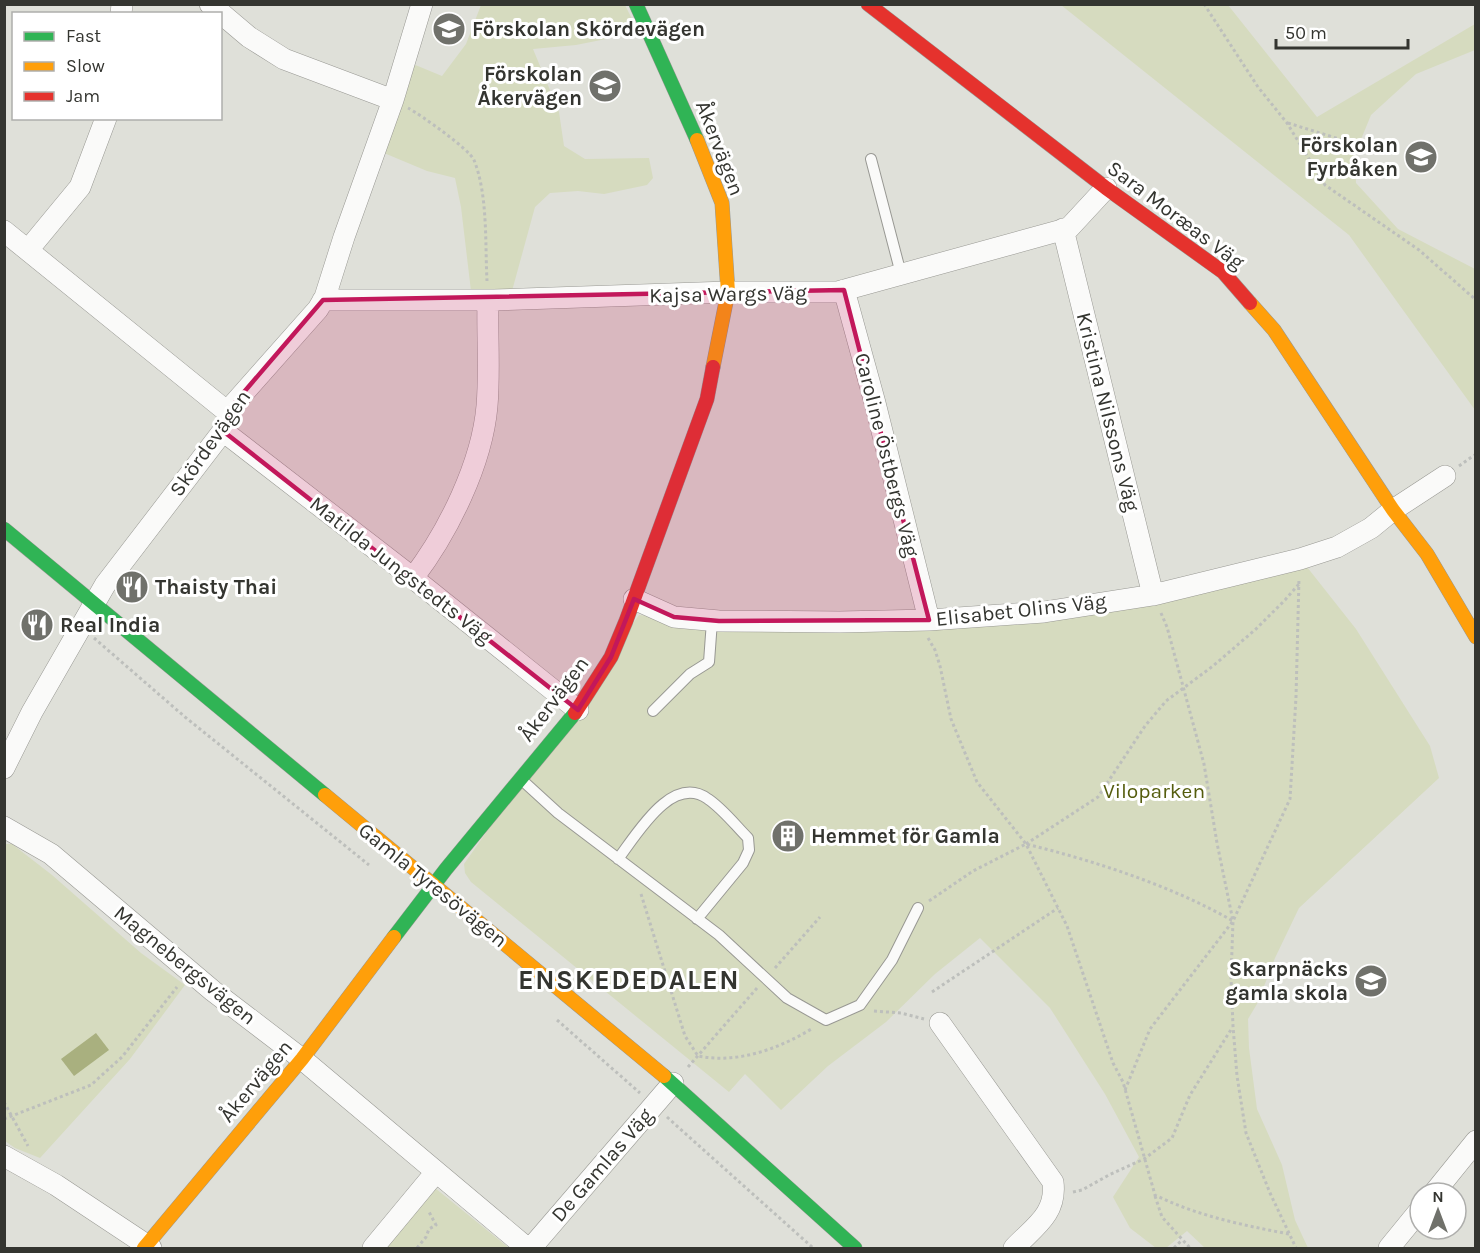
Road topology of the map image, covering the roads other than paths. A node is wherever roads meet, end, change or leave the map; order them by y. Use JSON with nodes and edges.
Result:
{"nodes":[{"id":1,"x":422,"y":4,"type":"edge"},
{"id":2,"x":636,"y":4,"type":"edge"},
{"id":3,"x":868,"y":4,"type":"edge"},
{"id":4,"x":222,"y":14,"type":"edge"},
{"id":5,"x":393,"y":100,"type":"junction"},
{"id":6,"x":105,"y":120,"type":"edge"},
{"id":7,"x":871,"y":159,"type":"dead end"},
{"id":8,"x":1106,"y":188,"type":"junction"},
{"id":9,"x":1063,"y":229,"type":"junction"},
{"id":10,"x":4,"y":231,"type":"edge"},
{"id":11,"x":28,"y":250,"type":"junction"},
{"id":12,"x":901,"y":274,"type":"junction"},
{"id":13,"x":844,"y":290,"type":"junction"},
{"id":14,"x":728,"y":292,"type":"junction"},
{"id":15,"x":323,"y":300,"type":"junction"},
{"id":16,"x":488,"y":300,"type":"junction"},
{"id":17,"x":226,"y":422,"type":"junction"},
{"id":18,"x":1445,"y":476,"type":"dead end"},
{"id":19,"x":1393,"y":510,"type":"junction"},
{"id":20,"x":4,"y":529,"type":"edge"},
{"id":21,"x":413,"y":578,"type":"junction"},
{"id":22,"x":1153,"y":595,"type":"junction"},
{"id":23,"x":634,"y":599,"type":"junction"},
{"id":24,"x":93,"y":604,"type":"junction"},
{"id":25,"x":923,"y":620,"type":"junction"},
{"id":26,"x":712,"y":621,"type":"junction"},
{"id":27,"x":1476,"y":637,"type":"edge"},
{"id":28,"x":578,"y":710,"type":"junction"},
{"id":29,"x":653,"y":711,"type":"dead end"},
{"id":30,"x":4,"y":768,"type":"edge"},
{"id":31,"x":520,"y":778,"type":"junction"},
{"id":32,"x":4,"y":827,"type":"edge"},
{"id":33,"x":618,"y":859,"type":"junction"},
{"id":34,"x":434,"y":886,"type":"junction"},
{"id":35,"x":918,"y":908,"type":"road end"},
{"id":36,"x":697,"y":919,"type":"junction"},
{"id":37,"x":940,"y":1023,"type":"road end"},
{"id":38,"x":302,"y":1059,"type":"junction"},
{"id":39,"x":674,"y":1083,"type":"junction"},
{"id":40,"x":1476,"y":1141,"type":"edge"},
{"id":41,"x":4,"y":1156,"type":"edge"},
{"id":42,"x":436,"y":1172,"type":"junction"},
{"id":43,"x":1444,"y":1181,"type":"edge"},
{"id":44,"x":1408,"y":1225,"type":"edge"},
{"id":45,"x":147,"y":1247,"type":"edge"},
{"id":46,"x":373,"y":1248,"type":"edge"},
{"id":47,"x":529,"y":1248,"type":"edge"},
{"id":48,"x":855,"y":1248,"type":"edge"},
{"id":49,"x":1014,"y":1248,"type":"edge"},
{"id":50,"x":1389,"y":1248,"type":"edge"}],
"edges":[{"from":1,"to":5,"type":"street","name":"Skördevägen"},
{"from":2,"to":14,"type":"street","name":"Åkervägen"},
{"from":3,"to":8,"type":"street","name":"Sara Moræas Väg"},
{"from":4,"to":5,"type":"street"},
{"from":5,"to":15,"type":"street","name":"Skördevägen"},
{"from":6,"to":11,"type":"street"},
{"from":7,"to":12,"type":"lane"},
{"from":8,"to":9,"type":"street","name":"Kajsa Wargs Väg"},
{"from":8,"to":19,"type":"street","name":"Sara Moræas Väg"},
{"from":9,"to":12,"type":"street","name":"Kajsa Wargs Väg"},
{"from":9,"to":22,"type":"street","name":"Kristina Nilssons Väg"},
{"from":10,"to":11,"type":"street","name":"Matilda Jungstedts Väg"},
{"from":11,"to":17,"type":"street","name":"Matilda Jungstedts Väg"},
{"from":12,"to":13,"type":"street","name":"Kajsa Wargs Väg"},
{"from":13,"to":14,"type":"street","name":"Kajsa Wargs Väg"},
{"from":13,"to":25,"type":"street","name":"Caroline Östbergs Väg"},
{"from":14,"to":16,"type":"street","name":"Kajsa Wargs Väg"},
{"from":14,"to":23,"type":"street","name":"Åkervägen"},
{"from":15,"to":16,"type":"street","name":"Kajsa Wargs Väg"},
{"from":15,"to":17,"type":"street","name":"Skördevägen"},
{"from":16,"to":21,"type":"street"},
{"from":17,"to":21,"type":"street","name":"Matilda Jungstedts Väg"},
{"from":17,"to":24,"type":"street","name":"Skördevägen"},
{"from":18,"to":19,"type":"street","name":"Elisabet Olins Väg"},
{"from":19,"to":22,"type":"street","name":"Elisabet Olins Väg"},
{"from":19,"to":27,"type":"street","name":"Sara Moræas Väg"},
{"from":20,"to":24,"type":"street","name":"Gamla Tyresövägen"},
{"from":21,"to":28,"type":"street","name":"Matilda Jungstedts Väg"},
{"from":22,"to":25,"type":"street","name":"Elisabet Olins Väg"},
{"from":23,"to":26,"type":"street","name":"Elisabet Olins Väg"},
{"from":23,"to":28,"type":"street","name":"Åkervägen"},
{"from":24,"to":30,"type":"street","name":"Skördevägen"},
{"from":24,"to":34,"type":"street","name":"Gamla Tyresövägen"},
{"from":25,"to":26,"type":"street","name":"Elisabet Olins Väg"},
{"from":26,"to":29,"type":"lane"},
{"from":28,"to":31,"type":"street","name":"Åkervägen"},
{"from":31,"to":33,"type":"lane"},
{"from":31,"to":34,"type":"street","name":"Åkervägen"},
{"from":32,"to":38,"type":"street","name":"Magnebergsvägen"},
{"from":33,"to":36,"type":"lane"},
{"from":33,"to":36,"type":"lane"},
{"from":34,"to":38,"type":"street","name":"Åkervägen"},
{"from":34,"to":39,"type":"street","name":"Gamla Tyresövägen"},
{"from":35,"to":36,"type":"lane"},
{"from":37,"to":49,"type":"street"},
{"from":38,"to":42,"type":"street","name":"Magnebergsvägen"},
{"from":38,"to":45,"type":"street","name":"Åkervägen"},
{"from":39,"to":47,"type":"street","name":"De Gamlas Väg"},
{"from":39,"to":48,"type":"street","name":"Gamla Tyresövägen"},
{"from":40,"to":43,"type":"street"},
{"from":41,"to":45,"type":"street"},
{"from":42,"to":46,"type":"street"},
{"from":42,"to":47,"type":"street","name":"Magnebergsvägen"},
{"from":44,"to":50,"type":"street"}]}
